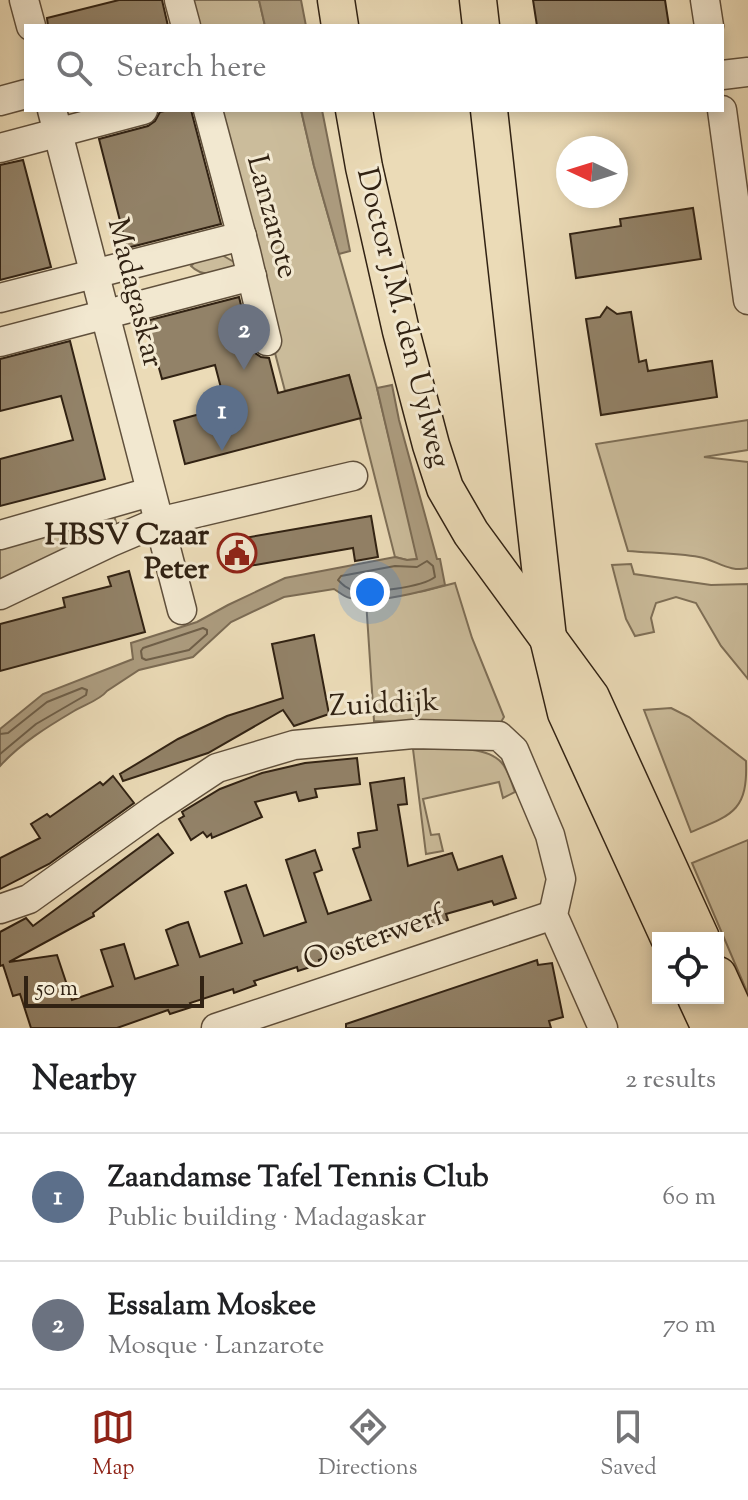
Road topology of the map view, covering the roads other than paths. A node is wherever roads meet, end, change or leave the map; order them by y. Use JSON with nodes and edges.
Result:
{"nodes":[{"id":1,"x":24,"y":0,"type":"edge"},
{"id":2,"x":179,"y":0,"type":"edge"},
{"id":3,"x":336,"y":0,"type":"edge"},
{"id":4,"x":478,"y":0,"type":"edge"},
{"id":5,"x":705,"y":0,"type":"edge"},
{"id":6,"x":30,"y":24,"type":"edge"},
{"id":7,"x":185,"y":24,"type":"edge"},
{"id":8,"x":340,"y":24,"type":"edge"},
{"id":9,"x":481,"y":24,"type":"edge"},
{"id":10,"x":709,"y":24,"type":"edge"},
{"id":11,"x":748,"y":72,"type":"edge"},
{"id":12,"x":724,"y":75,"type":"edge"},
{"id":13,"x":24,"y":95,"type":"edge"},
{"id":14,"x":0,"y":101,"type":"edge"},
{"id":15,"x":127,"y":112,"type":"edge"},
{"id":16,"x":209,"y":112,"type":"edge"},
{"id":17,"x":354,"y":112,"type":"edge"},
{"id":18,"x":489,"y":112,"type":"edge"},
{"id":19,"x":722,"y":112,"type":"edge"},
{"id":20,"x":55,"y":121,"type":"edge"},
{"id":21,"x":0,"y":148,"type":"edge"},
{"id":22,"x":744,"y":229,"type":"edge"},
{"id":23,"x":242,"y":236,"type":"junction"},
{"id":24,"x":94,"y":274,"type":"junction"},
{"id":25,"x":252,"y":276,"type":"junction"},
{"id":26,"x":0,"y":298,"type":"edge"},
{"id":27,"x":748,"y":300,"type":"edge"},
{"id":28,"x":104,"y":315,"type":"junction"},
{"id":29,"x":267,"y":341,"type":"dead end"},
{"id":30,"x":0,"y":342,"type":"edge"},
{"id":31,"x":353,"y":476,"type":"dead end"},
{"id":32,"x":150,"y":492,"type":"junction"},
{"id":33,"x":158,"y":522,"type":"junction"},
{"id":34,"x":0,"y":535,"type":"edge"},
{"id":35,"x":0,"y":595,"type":"edge"},
{"id":36,"x":182,"y":610,"type":"dead end"},
{"id":37,"x":548,"y":638,"type":"junction"},
{"id":38,"x":0,"y":909,"type":"edge"},
{"id":39,"x":553,"y":915,"type":"junction"},
{"id":40,"x":666,"y":932,"type":"edge"},
{"id":41,"x":698,"y":932,"type":"edge"},
{"id":42,"x":724,"y":988,"type":"edge"},
{"id":43,"x":699,"y":1004,"type":"edge"},
{"id":44,"x":216,"y":1028,"type":"edge"},
{"id":45,"x":603,"y":1028,"type":"edge"},
{"id":46,"x":710,"y":1028,"type":"edge"},
{"id":47,"x":742,"y":1028,"type":"edge"}],
"edges":[{"from":1,"to":6,"type":"street"},
{"from":2,"to":7,"type":"street"},
{"from":3,"to":8,"type":"main road"},
{"from":4,"to":9,"type":"main road"},
{"from":5,"to":10,"type":"street"},
{"from":11,"to":12,"type":"street"},
{"from":13,"to":14,"type":"street"},
{"from":15,"to":20,"type":"street"},
{"from":16,"to":23,"type":"street","name":"Lanzarote"},
{"from":17,"to":37,"type":"main road","name":"Doctor J.M. den Uylweg"},
{"from":18,"to":37,"type":"main road","name":"Doctor J.M. den Uylweg"},
{"from":19,"to":22,"type":"street"},
{"from":20,"to":21,"type":"street"},
{"from":20,"to":24,"type":"street","name":"Madagaskar"},
{"from":22,"to":27,"type":"street"},
{"from":23,"to":24,"type":"street"},
{"from":23,"to":25,"type":"street","name":"Lanzarote"},
{"from":24,"to":26,"type":"street"},
{"from":24,"to":28,"type":"street","name":"Madagaskar"},
{"from":25,"to":28,"type":"street"},
{"from":25,"to":29,"type":"street","name":"Lanzarote"},
{"from":28,"to":30,"type":"street"},
{"from":28,"to":32,"type":"street","name":"Madagaskar"},
{"from":31,"to":33,"type":"street"},
{"from":32,"to":33,"type":"street","name":"Madagaskar"},
{"from":32,"to":34,"type":"street"},
{"from":33,"to":35,"type":"street"},
{"from":33,"to":36,"type":"street","name":"Madagaskar"},
{"from":37,"to":40,"type":"main road","name":"Doctor J.M. den Uylweg"},
{"from":37,"to":41,"type":"main road","name":"Doctor J.M. den Uylweg"},
{"from":38,"to":39,"type":"street","name":"Zuiddijk"},
{"from":39,"to":44,"type":"street","name":"Oosterwerf"},
{"from":39,"to":45,"type":"street"},
{"from":42,"to":47,"type":"main road"},
{"from":43,"to":46,"type":"main road"}]}
